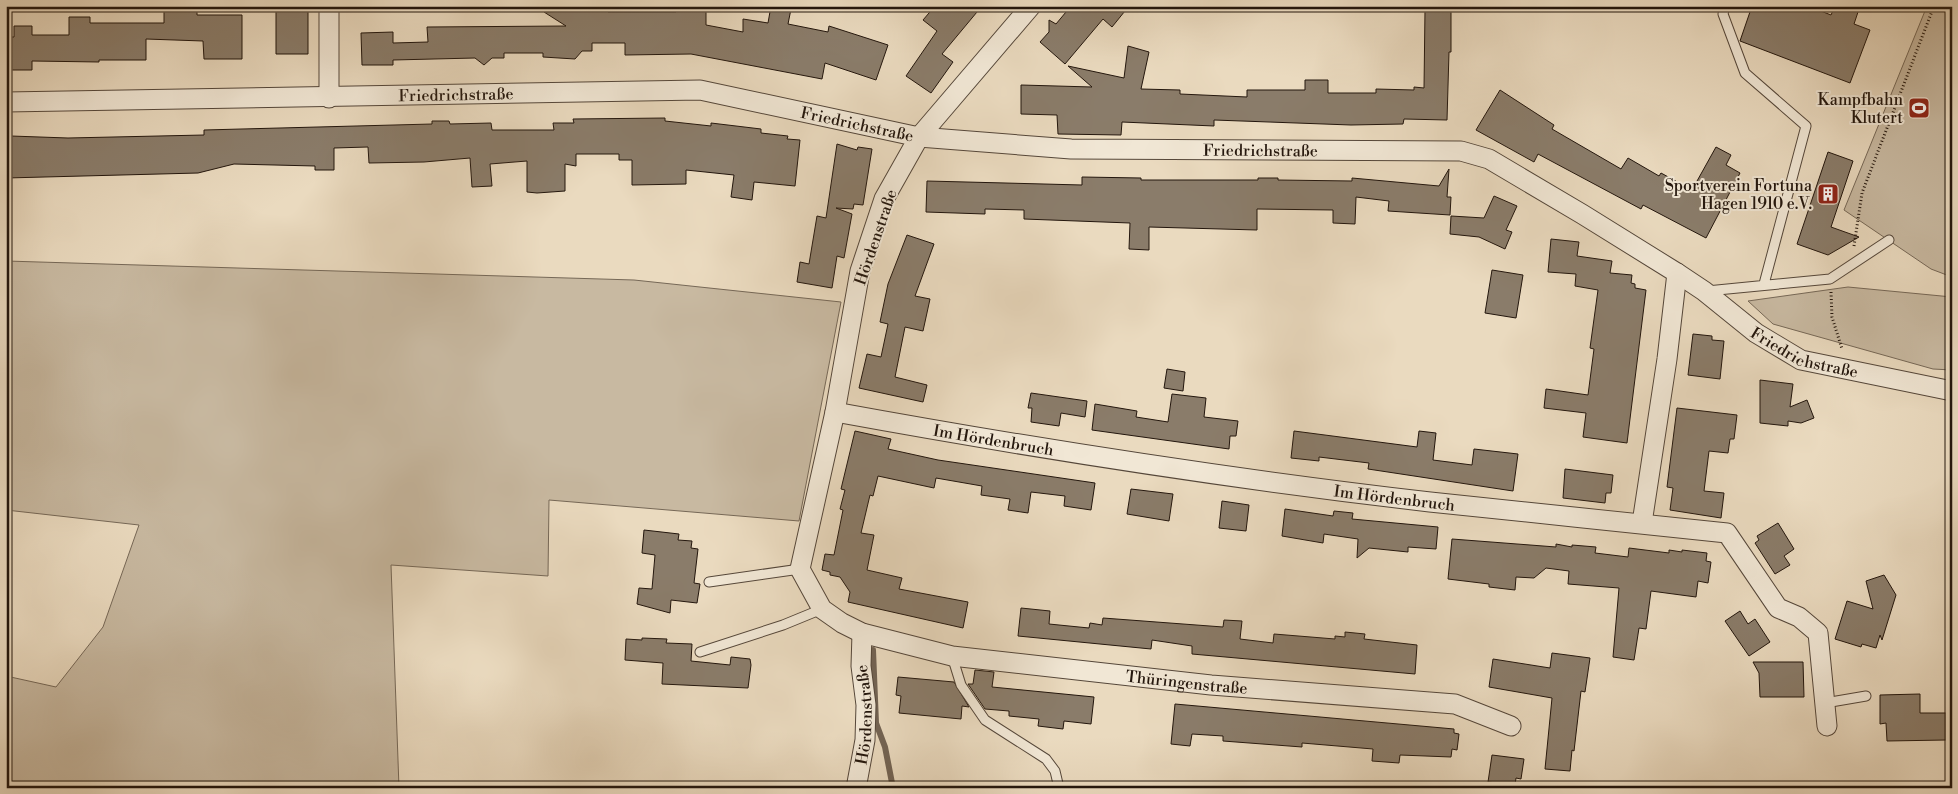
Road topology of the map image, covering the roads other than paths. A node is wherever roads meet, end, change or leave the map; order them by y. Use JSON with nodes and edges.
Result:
{"nodes":[{"id":1,"x":329,"y":6,"type":"edge"},
{"id":2,"x":1030,"y":6,"type":"edge"},
{"id":3,"x":1725,"y":6,"type":"edge"},
{"id":4,"x":329,"y":98,"type":"junction"},
{"id":5,"x":6,"y":102,"type":"edge"},
{"id":6,"x":919,"y":137,"type":"junction"},
{"id":7,"x":1888,"y":240,"type":"dead end"},
{"id":8,"x":1677,"y":273,"type":"junction"},
{"id":9,"x":1764,"y":284,"type":"junction"},
{"id":10,"x":1704,"y":291,"type":"junction"},
{"id":11,"x":1952,"y":391,"type":"edge"},
{"id":12,"x":835,"y":412,"type":"junction"},
{"id":13,"x":1642,"y":523,"type":"junction"},
{"id":14,"x":800,"y":570,"type":"junction"},
{"id":15,"x":709,"y":582,"type":"dead end"},
{"id":16,"x":822,"y":609,"type":"junction"},
{"id":17,"x":862,"y":633,"type":"junction"},
{"id":18,"x":700,"y":652,"type":"dead end"},
{"id":19,"x":952,"y":656,"type":"junction"},
{"id":20,"x":1866,"y":696,"type":"dead end"},
{"id":21,"x":1825,"y":703,"type":"junction"},
{"id":22,"x":1511,"y":726,"type":"dead end"},
{"id":23,"x":1827,"y":726,"type":"dead end"},
{"id":24,"x":857,"y":783,"type":"dead end"},
{"id":25,"x":1059,"y":788,"type":"edge"}],
"edges":[{"from":1,"to":4,"type":"street"},
{"from":2,"to":6,"type":"street","name":"Hördenstraße"},
{"from":3,"to":9,"type":"lane"},
{"from":4,"to":5,"type":"street","name":"Friedrichstraße"},
{"from":4,"to":6,"type":"street","name":"Friedrichstraße"},
{"from":6,"to":8,"type":"street","name":"Friedrichstraße"},
{"from":6,"to":12,"type":"street","name":"Hördenstraße"},
{"from":7,"to":9,"type":"lane"},
{"from":8,"to":10,"type":"street","name":"Friedrichstraße"},
{"from":8,"to":13,"type":"street"},
{"from":9,"to":10,"type":"lane"},
{"from":10,"to":11,"type":"street","name":"Friedrichstraße"},
{"from":12,"to":13,"type":"street","name":"Im Hördenbruch"},
{"from":12,"to":14,"type":"street","name":"Hördenstraße"},
{"from":13,"to":21,"type":"street","name":"Im Hördenbruch"},
{"from":14,"to":15,"type":"lane"},
{"from":14,"to":16,"type":"street"},
{"from":16,"to":17,"type":"street"},
{"from":16,"to":18,"type":"lane"},
{"from":17,"to":19,"type":"street","name":"Thüringenstraße"},
{"from":17,"to":24,"type":"street","name":"Hördenstraße"},
{"from":19,"to":22,"type":"street","name":"Thüringenstraße"},
{"from":19,"to":25,"type":"lane"},
{"from":20,"to":21,"type":"lane"},
{"from":21,"to":23,"type":"street","name":"Im Hördenbruch"}]}
